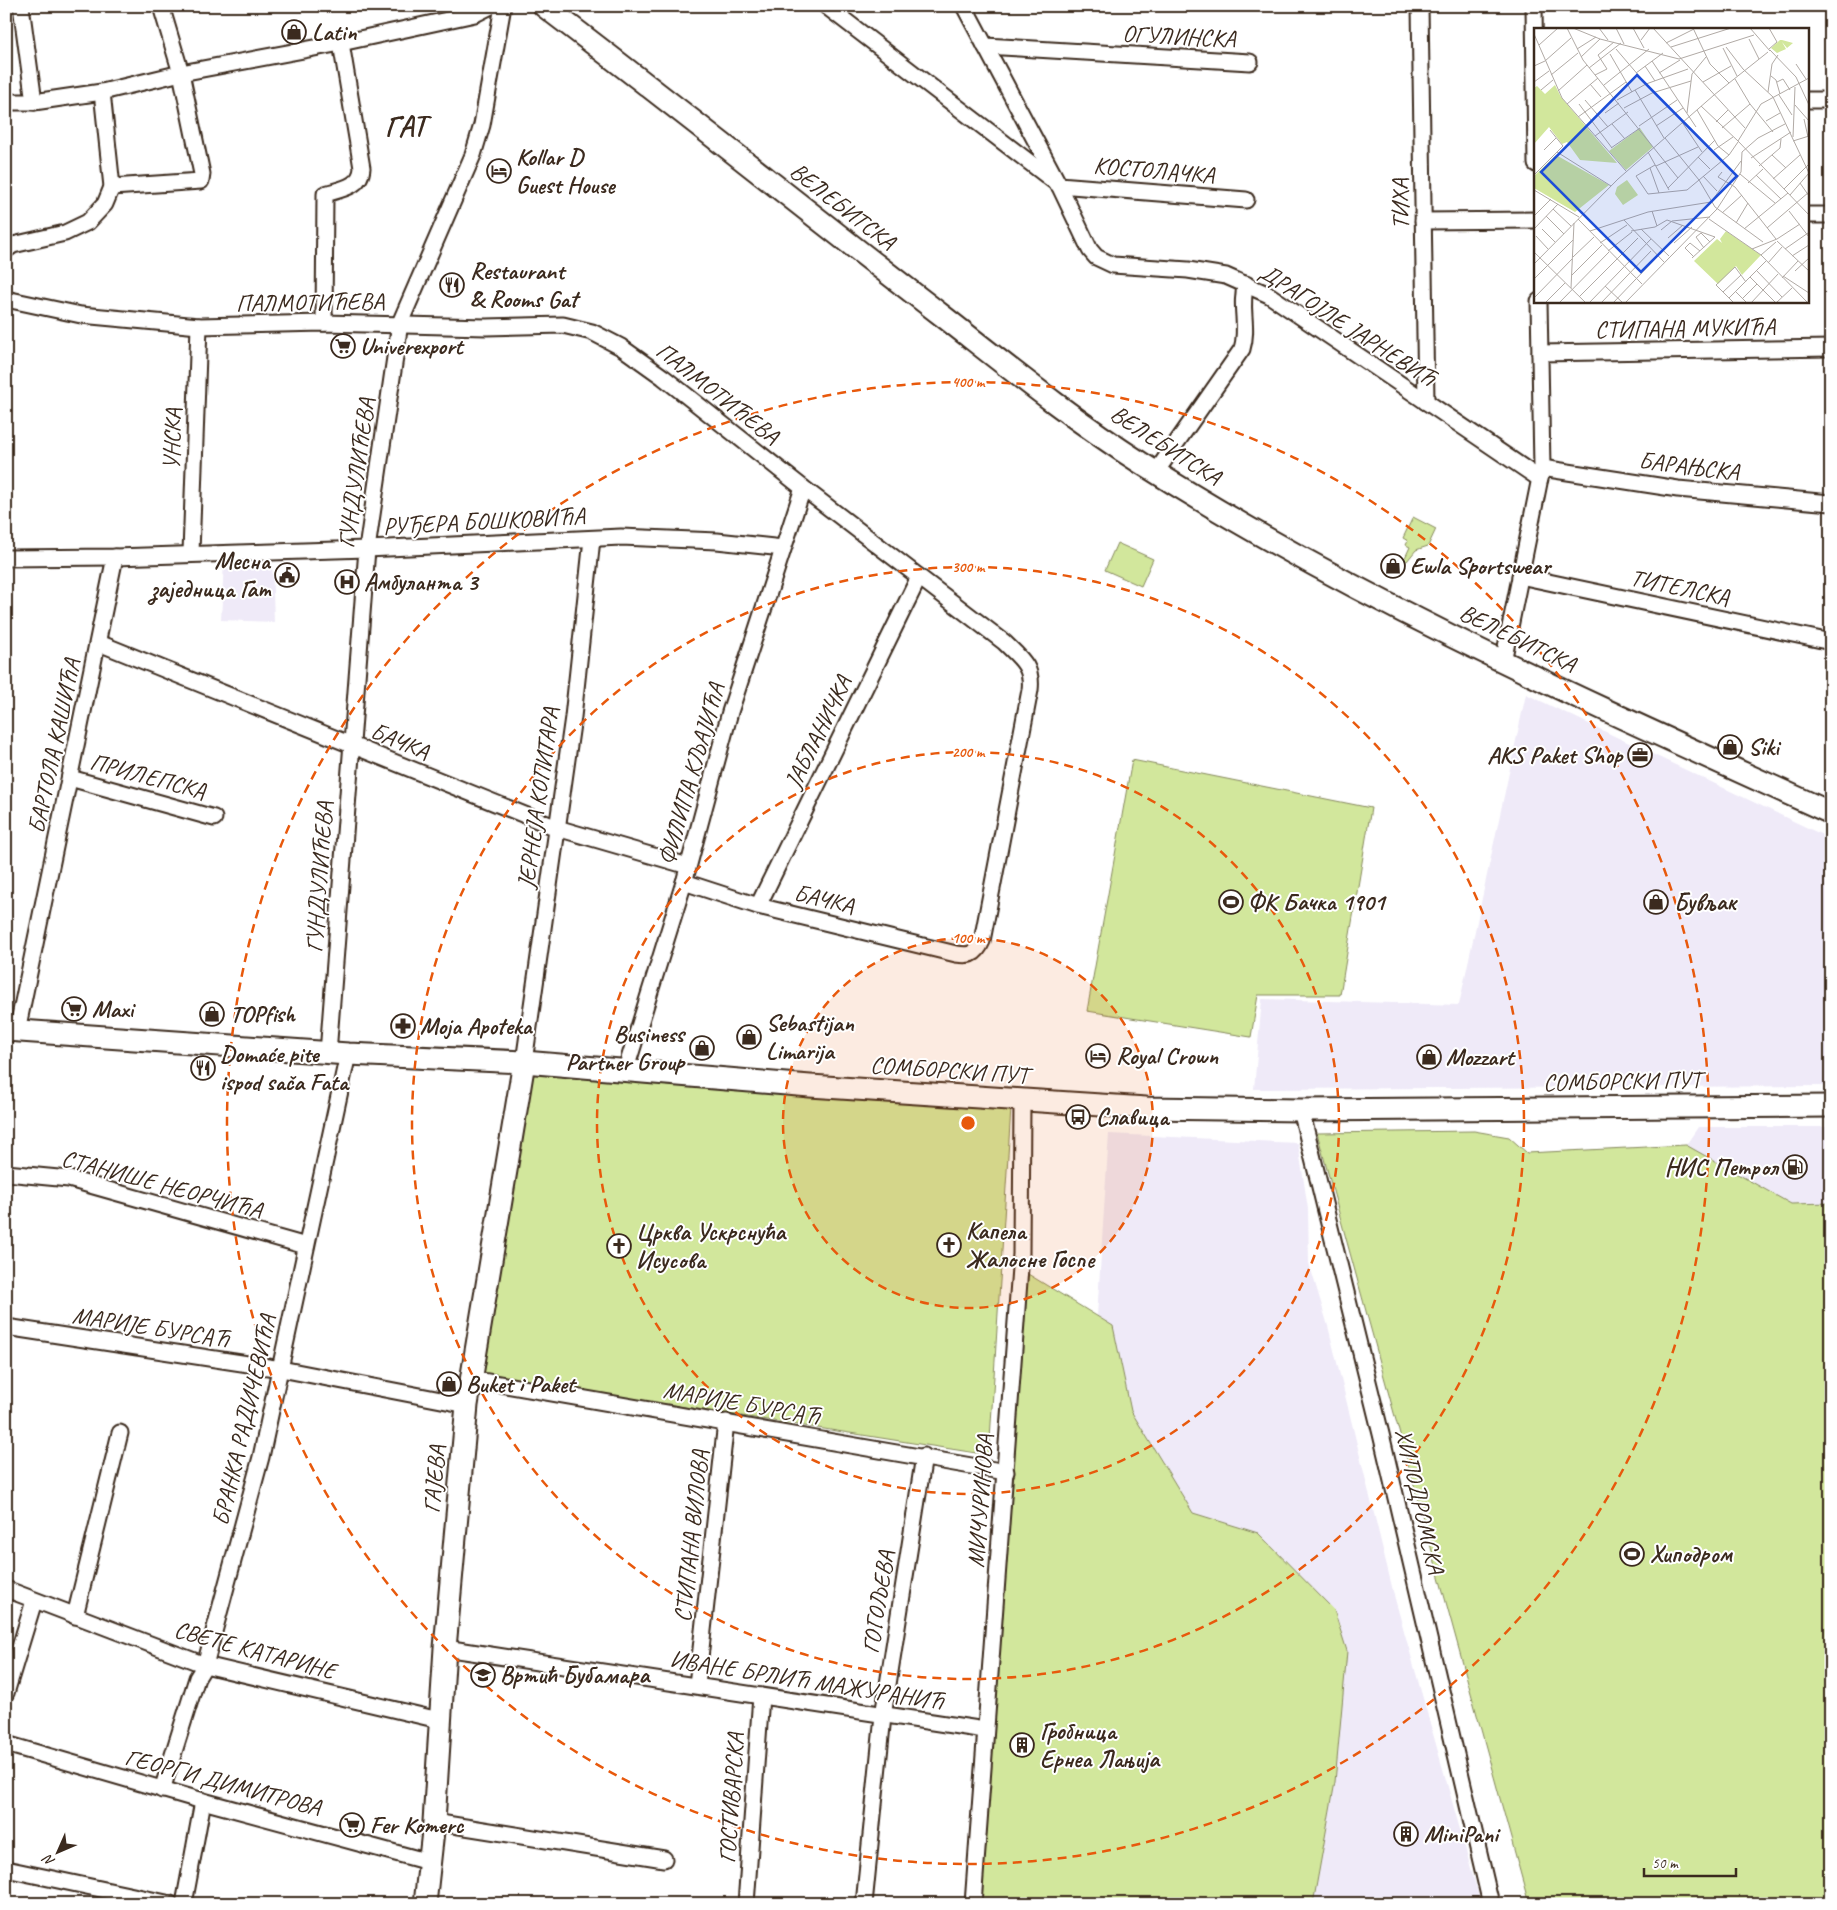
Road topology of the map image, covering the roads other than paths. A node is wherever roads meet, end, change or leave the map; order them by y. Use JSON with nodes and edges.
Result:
{"nodes":[{"id":1,"x":21,"y":6,"type":"edge"},
{"id":2,"x":161,"y":6,"type":"edge"},
{"id":3,"x":491,"y":6,"type":"edge"},
{"id":4,"x":503,"y":6,"type":"edge"},
{"id":5,"x":544,"y":6,"type":"edge"},
{"id":6,"x":826,"y":6,"type":"edge"},
{"id":7,"x":964,"y":6,"type":"edge"},
{"id":8,"x":1420,"y":6,"type":"edge"},
{"id":9,"x":1534,"y":6,"type":"edge"},
{"id":10,"x":1534,"y":28,"type":"edge"},
{"id":11,"x":341,"y":43,"type":"junction"},
{"id":12,"x":985,"y":46,"type":"junction"},
{"id":13,"x":1250,"y":62,"type":"dead end"},
{"id":14,"x":181,"y":73,"type":"junction"},
{"id":15,"x":102,"y":92,"type":"junction"},
{"id":16,"x":1810,"y":100,"type":"edge"},
{"id":17,"x":1831,"y":100,"type":"edge"},
{"id":18,"x":6,"y":102,"type":"edge"},
{"id":19,"x":34,"y":102,"type":"junction"},
{"id":20,"x":1034,"y":139,"type":"junction"},
{"id":21,"x":1016,"y":152,"type":"junction"},
{"id":22,"x":1059,"y":185,"type":"junction"},
{"id":23,"x":112,"y":187,"type":"junction"},
{"id":24,"x":1246,"y":200,"type":"dead end"},
{"id":25,"x":1810,"y":215,"type":"edge"},
{"id":26,"x":1831,"y":215,"type":"edge"},
{"id":27,"x":1423,"y":220,"type":"junction"},
{"id":28,"x":1534,"y":220,"type":"edge"},
{"id":29,"x":6,"y":250,"type":"edge"},
{"id":30,"x":1246,"y":284,"type":"junction"},
{"id":31,"x":6,"y":299,"type":"edge"},
{"id":32,"x":1539,"y":302,"type":"edge"},
{"id":33,"x":324,"y":323,"type":"junction"},
{"id":34,"x":400,"y":324,"type":"junction"},
{"id":35,"x":199,"y":326,"type":"junction"},
{"id":36,"x":1831,"y":348,"type":"edge"},
{"id":37,"x":1540,"y":353,"type":"junction"},
{"id":38,"x":1426,"y":402,"type":"junction"},
{"id":39,"x":1156,"y":472,"type":"junction"},
{"id":40,"x":1541,"y":473,"type":"junction"},
{"id":41,"x":803,"y":488,"type":"junction"},
{"id":42,"x":1831,"y":504,"type":"edge"},
{"id":43,"x":592,"y":539,"type":"junction"},
{"id":44,"x":783,"y":548,"type":"junction"},
{"id":45,"x":367,"y":549,"type":"junction"},
{"id":46,"x":190,"y":553,"type":"junction"},
{"id":47,"x":115,"y":557,"type":"junction"},
{"id":48,"x":6,"y":558,"type":"edge"},
{"id":49,"x":1520,"y":576,"type":"junction"},
{"id":50,"x":919,"y":577,"type":"junction"},
{"id":51,"x":99,"y":642,"type":"junction"},
{"id":52,"x":1831,"y":642,"type":"edge"},
{"id":53,"x":1503,"y":662,"type":"junction"},
{"id":54,"x":352,"y":746,"type":"junction"},
{"id":55,"x":70,"y":778,"type":"junction"},
{"id":56,"x":1831,"y":813,"type":"edge"},
{"id":57,"x":214,"y":818,"type":"dead end"},
{"id":58,"x":556,"y":828,"type":"junction"},
{"id":59,"x":688,"y":866,"type":"junction"},
{"id":60,"x":684,"y":882,"type":"junction"},
{"id":61,"x":758,"y":906,"type":"junction"},
{"id":62,"x":956,"y":954,"type":"joint"},
{"id":63,"x":12,"y":1030,"type":"edge"},
{"id":64,"x":338,"y":1053,"type":"junction"},
{"id":65,"x":524,"y":1062,"type":"junction"},
{"id":66,"x":625,"y":1072,"type":"junction"},
{"id":67,"x":1022,"y":1102,"type":"junction"},
{"id":68,"x":1831,"y":1106,"type":"edge"},
{"id":69,"x":1301,"y":1110,"type":"junction"},
{"id":70,"x":6,"y":1172,"type":"edge"},
{"id":71,"x":306,"y":1246,"type":"junction"},
{"id":72,"x":6,"y":1327,"type":"edge"},
{"id":73,"x":281,"y":1369,"type":"junction"},
{"id":74,"x":471,"y":1379,"type":"junction"},
{"id":75,"x":466,"y":1405,"type":"junction"},
{"id":76,"x":726,"y":1422,"type":"junction"},
{"id":77,"x":120,"y":1433,"type":"dead end"},
{"id":78,"x":924,"y":1456,"type":"junction"},
{"id":79,"x":1006,"y":1472,"type":"junction"},
{"id":80,"x":6,"y":1589,"type":"edge"},
{"id":81,"x":34,"y":1601,"type":"junction"},
{"id":82,"x":75,"y":1616,"type":"junction"},
{"id":83,"x":444,"y":1648,"type":"junction"},
{"id":84,"x":205,"y":1665,"type":"junction"},
{"id":85,"x":697,"y":1685,"type":"junction"},
{"id":86,"x":6,"y":1693,"type":"edge"},
{"id":87,"x":761,"y":1696,"type":"junction"},
{"id":88,"x":883,"y":1716,"type":"junction"},
{"id":89,"x":439,"y":1720,"type":"junction"},
{"id":90,"x":985,"y":1730,"type":"junction"},
{"id":91,"x":6,"y":1744,"type":"edge"},
{"id":92,"x":162,"y":1790,"type":"junction"},
{"id":93,"x":203,"y":1801,"type":"junction"},
{"id":94,"x":434,"y":1822,"type":"junction"},
{"id":95,"x":664,"y":1859,"type":"dead end"},
{"id":96,"x":429,"y":1862,"type":"junction"},
{"id":97,"x":6,"y":1869,"type":"edge"},
{"id":98,"x":171,"y":1904,"type":"edge"},
{"id":99,"x":184,"y":1904,"type":"edge"},
{"id":100,"x":425,"y":1904,"type":"edge"},
{"id":101,"x":746,"y":1904,"type":"edge"},
{"id":102,"x":864,"y":1904,"type":"edge"},
{"id":103,"x":973,"y":1904,"type":"edge"},
{"id":104,"x":1491,"y":1904,"type":"edge"}],
"edges":[{"from":1,"to":19,"type":"street"},
{"from":2,"to":14,"type":"street"},
{"from":3,"to":11,"type":"street"},
{"from":4,"to":34,"type":"street","name":"ГУНДУЛИЋЕВА"},
{"from":5,"to":39,"type":"street","name":"ВЕЛЕБИТСКА"},
{"from":6,"to":21,"type":"street"},
{"from":7,"to":12,"type":"street","name":"ДРАГОЈЛЕ ЈАРНЕВИЋ"},
{"from":8,"to":27,"type":"street","name":"ТИХА"},
{"from":9,"to":10,"type":"street"},
{"from":11,"to":14,"type":"street"},
{"from":11,"to":33,"type":"street"},
{"from":12,"to":13,"type":"street","name":"ОГУЛИНСКА"},
{"from":12,"to":20,"type":"street","name":"ДРАГОЈЛЕ ЈАРНЕВИЋ"},
{"from":14,"to":15,"type":"street"},
{"from":14,"to":23,"type":"street"},
{"from":15,"to":19,"type":"street"},
{"from":15,"to":23,"type":"street"},
{"from":16,"to":17,"type":"street"},
{"from":18,"to":19,"type":"street"},
{"from":20,"to":21,"type":"street"},
{"from":20,"to":22,"type":"street","name":"ДРАГОЈЛЕ ЈАРНЕВИЋ"},
{"from":21,"to":22,"type":"street"},
{"from":22,"to":24,"type":"street","name":"КОСТОЛАЧКА"},
{"from":22,"to":30,"type":"street","name":"ДРАГОЈЛЕ ЈАРНЕВИЋ"},
{"from":23,"to":29,"type":"street"},
{"from":25,"to":26,"type":"street"},
{"from":27,"to":28,"type":"street"},
{"from":27,"to":38,"type":"street","name":"ТИХА"},
{"from":30,"to":38,"type":"street","name":"ДРАГОЈЛЕ ЈАРНЕВИЋ"},
{"from":30,"to":39,"type":"street"},
{"from":31,"to":35,"type":"street","name":"ПАЛМОТИЋЕВА"},
{"from":32,"to":37,"type":"street"},
{"from":33,"to":34,"type":"street","name":"ПАЛМОТИЋЕВА"},
{"from":33,"to":35,"type":"street","name":"ПАЛМОТИЋЕВА"},
{"from":34,"to":41,"type":"street","name":"ПАЛМОТИЋЕВА"},
{"from":34,"to":45,"type":"street","name":"ГУНДУЛИЋЕВА"},
{"from":35,"to":46,"type":"street","name":"УНСКА"},
{"from":36,"to":37,"type":"street","name":"СТИПАНА МУКИЋА"},
{"from":37,"to":40,"type":"street"},
{"from":38,"to":40,"type":"street","name":"ДРАГОЈЛЕ ЈАРНЕВИЋ"},
{"from":39,"to":53,"type":"street","name":"ВЕЛЕБИТСКА"},
{"from":40,"to":42,"type":"street","name":"БАРАЊСКА"},
{"from":40,"to":49,"type":"street"},
{"from":41,"to":44,"type":"street","name":"ФИЛИПА КЉАЈИЋА"},
{"from":41,"to":50,"type":"street","name":"ПАЛМОТИЋЕВА"},
{"from":43,"to":44,"type":"street","name":"РУЂЕРА БОШКОВИЋА"},
{"from":43,"to":45,"type":"street","name":"РУЂЕРА БОШКОВИЋА"},
{"from":43,"to":58,"type":"street","name":"ЈЕРНЕЈА КОПИТАРА"},
{"from":44,"to":59,"type":"street","name":"ФИЛИПА КЉАЈИЋА"},
{"from":45,"to":46,"type":"street","name":"РУЂЕРА БОШКОВИЋА"},
{"from":45,"to":54,"type":"street","name":"ГУНДУЛИЋЕВА"},
{"from":46,"to":47,"type":"street","name":"РУЂЕРА БОШКОВИЋА"},
{"from":47,"to":48,"type":"street","name":"РУЂЕРА БОШКОВИЋА"},
{"from":47,"to":51,"type":"street","name":"БАРТОЛА КАШИЋА"},
{"from":49,"to":52,"type":"street","name":"ТИТЕЛСКА"},
{"from":49,"to":53,"type":"street"},
{"from":50,"to":61,"type":"street","name":"ЈАБЛАНИЧКА"},
{"from":50,"to":62,"type":"street","name":"ПАЛМОТИЋЕВА"},
{"from":51,"to":54,"type":"street","name":"БАЧКА"},
{"from":51,"to":55,"type":"street","name":"БАРТОЛА КАШИЋА"},
{"from":53,"to":56,"type":"street","name":"ВЕЛЕБИТСКА"},
{"from":54,"to":58,"type":"street","name":"БАЧКА"},
{"from":54,"to":64,"type":"street","name":"ГУНДУЛИЋЕВА"},
{"from":55,"to":57,"type":"street","name":"ПРИЛЕПСКА"},
{"from":55,"to":63,"type":"street","name":"БАРТОЛА КАШИЋА"},
{"from":58,"to":59,"type":"street","name":"БАЧКА"},
{"from":58,"to":65,"type":"street","name":"ЈЕРНЕЈА КОПИТАРА"},
{"from":59,"to":60,"type":"street","name":"ФИЛИПА КЉАЈИЋА"},
{"from":60,"to":61,"type":"street","name":"БАЧКА"},
{"from":60,"to":66,"type":"street","name":"ФИЛИПА КЉАЈИЋА"},
{"from":61,"to":62,"type":"street","name":"БАЧКА"},
{"from":63,"to":64,"type":"street","name":"СОМБОРСКИ ПУТ"},
{"from":64,"to":65,"type":"street","name":"СОМБОРСКИ ПУТ"},
{"from":64,"to":71,"type":"street","name":"БРАНКА РАДИЧЕВИЋА"},
{"from":65,"to":66,"type":"street","name":"СОМБОРСКИ ПУТ"},
{"from":65,"to":74,"type":"street","name":"ГАЈЕВА"},
{"from":66,"to":67,"type":"street","name":"СОМБОРСКИ ПУТ"},
{"from":67,"to":69,"type":"street","name":"СОМБОРСКИ ПУТ"},
{"from":67,"to":79,"type":"street","name":"МИЧУРИНОВА"},
{"from":68,"to":69,"type":"street","name":"СОМБОРСКИ ПУТ"},
{"from":69,"to":104,"type":"street","name":"ХИПОДРОМСКА"},
{"from":70,"to":71,"type":"street","name":"СТАНИШЕ НЕОРЧИЋА"},
{"from":71,"to":73,"type":"street","name":"БРАНКА РАДИЧЕВИЋА"},
{"from":72,"to":73,"type":"street","name":"МАРИЈЕ БУРСАЋ"},
{"from":73,"to":75,"type":"street","name":"МАРИЈЕ БУРСАЋ"},
{"from":73,"to":84,"type":"street","name":"БРАНКА РАДИЧЕВИЋА"},
{"from":74,"to":75,"type":"street","name":"ГАЈЕВА"},
{"from":74,"to":76,"type":"street","name":"МАРИЈЕ БУРСАЋ"},
{"from":75,"to":83,"type":"street","name":"ГАЈЕВА"},
{"from":76,"to":78,"type":"street","name":"МАРИЈЕ БУРСАЋ"},
{"from":76,"to":85,"type":"street","name":"СТИПАНА ВИЛОВА"},
{"from":77,"to":82,"type":"street"},
{"from":78,"to":79,"type":"street","name":"МАРИЈЕ БУРСАЋ"},
{"from":78,"to":88,"type":"street","name":"ГОГОЉЕВА"},
{"from":79,"to":90,"type":"street","name":"МИЧУРИНОВА"},
{"from":80,"to":81,"type":"street","name":"СВЕТЕ КАТАРИНЕ"},
{"from":81,"to":82,"type":"street","name":"СВЕТЕ КАТАРИНЕ"},
{"from":81,"to":86,"type":"street"},
{"from":82,"to":84,"type":"street","name":"СВЕТЕ КАТАРИНЕ"},
{"from":83,"to":85,"type":"street","name":"ИВАНЕ БРЛИЋ МАЖУРАНИЋ"},
{"from":83,"to":89,"type":"street","name":"ГАЈЕВА"},
{"from":84,"to":89,"type":"street","name":"СВЕТЕ КАТАРИНЕ"},
{"from":84,"to":92,"type":"street","name":"БРАНКА РАДИЧЕВИЋА"},
{"from":85,"to":87,"type":"street","name":"ИВАНЕ БРЛИЋ МАЖУРАНИЋ"},
{"from":87,"to":88,"type":"street","name":"ИВАНЕ БРЛИЋ МАЖУРАНИЋ"},
{"from":87,"to":101,"type":"street","name":"ГОСТИВАРСКА"},
{"from":88,"to":90,"type":"street","name":"ИВАНЕ БРЛИЋ МАЖУРАНИЋ"},
{"from":88,"to":102,"type":"street","name":"ГОГОЉЕВА"},
{"from":89,"to":94,"type":"street","name":"ГАЈЕВА"},
{"from":90,"to":103,"type":"street","name":"МИЧУРИНОВА"},
{"from":91,"to":92,"type":"street","name":"ГЕОРГИ ДИМИТРОВА"},
{"from":92,"to":93,"type":"street","name":"ГЕОРГИ ДИМИТРОВА"},
{"from":93,"to":96,"type":"street","name":"ГЕОРГИ ДИМИТРОВА"},
{"from":93,"to":99,"type":"street"},
{"from":94,"to":95,"type":"street"},
{"from":94,"to":96,"type":"street","name":"ГАЈЕВА"},
{"from":96,"to":100,"type":"street","name":"ГАЈЕВА"},
{"from":97,"to":98,"type":"street"}]}
